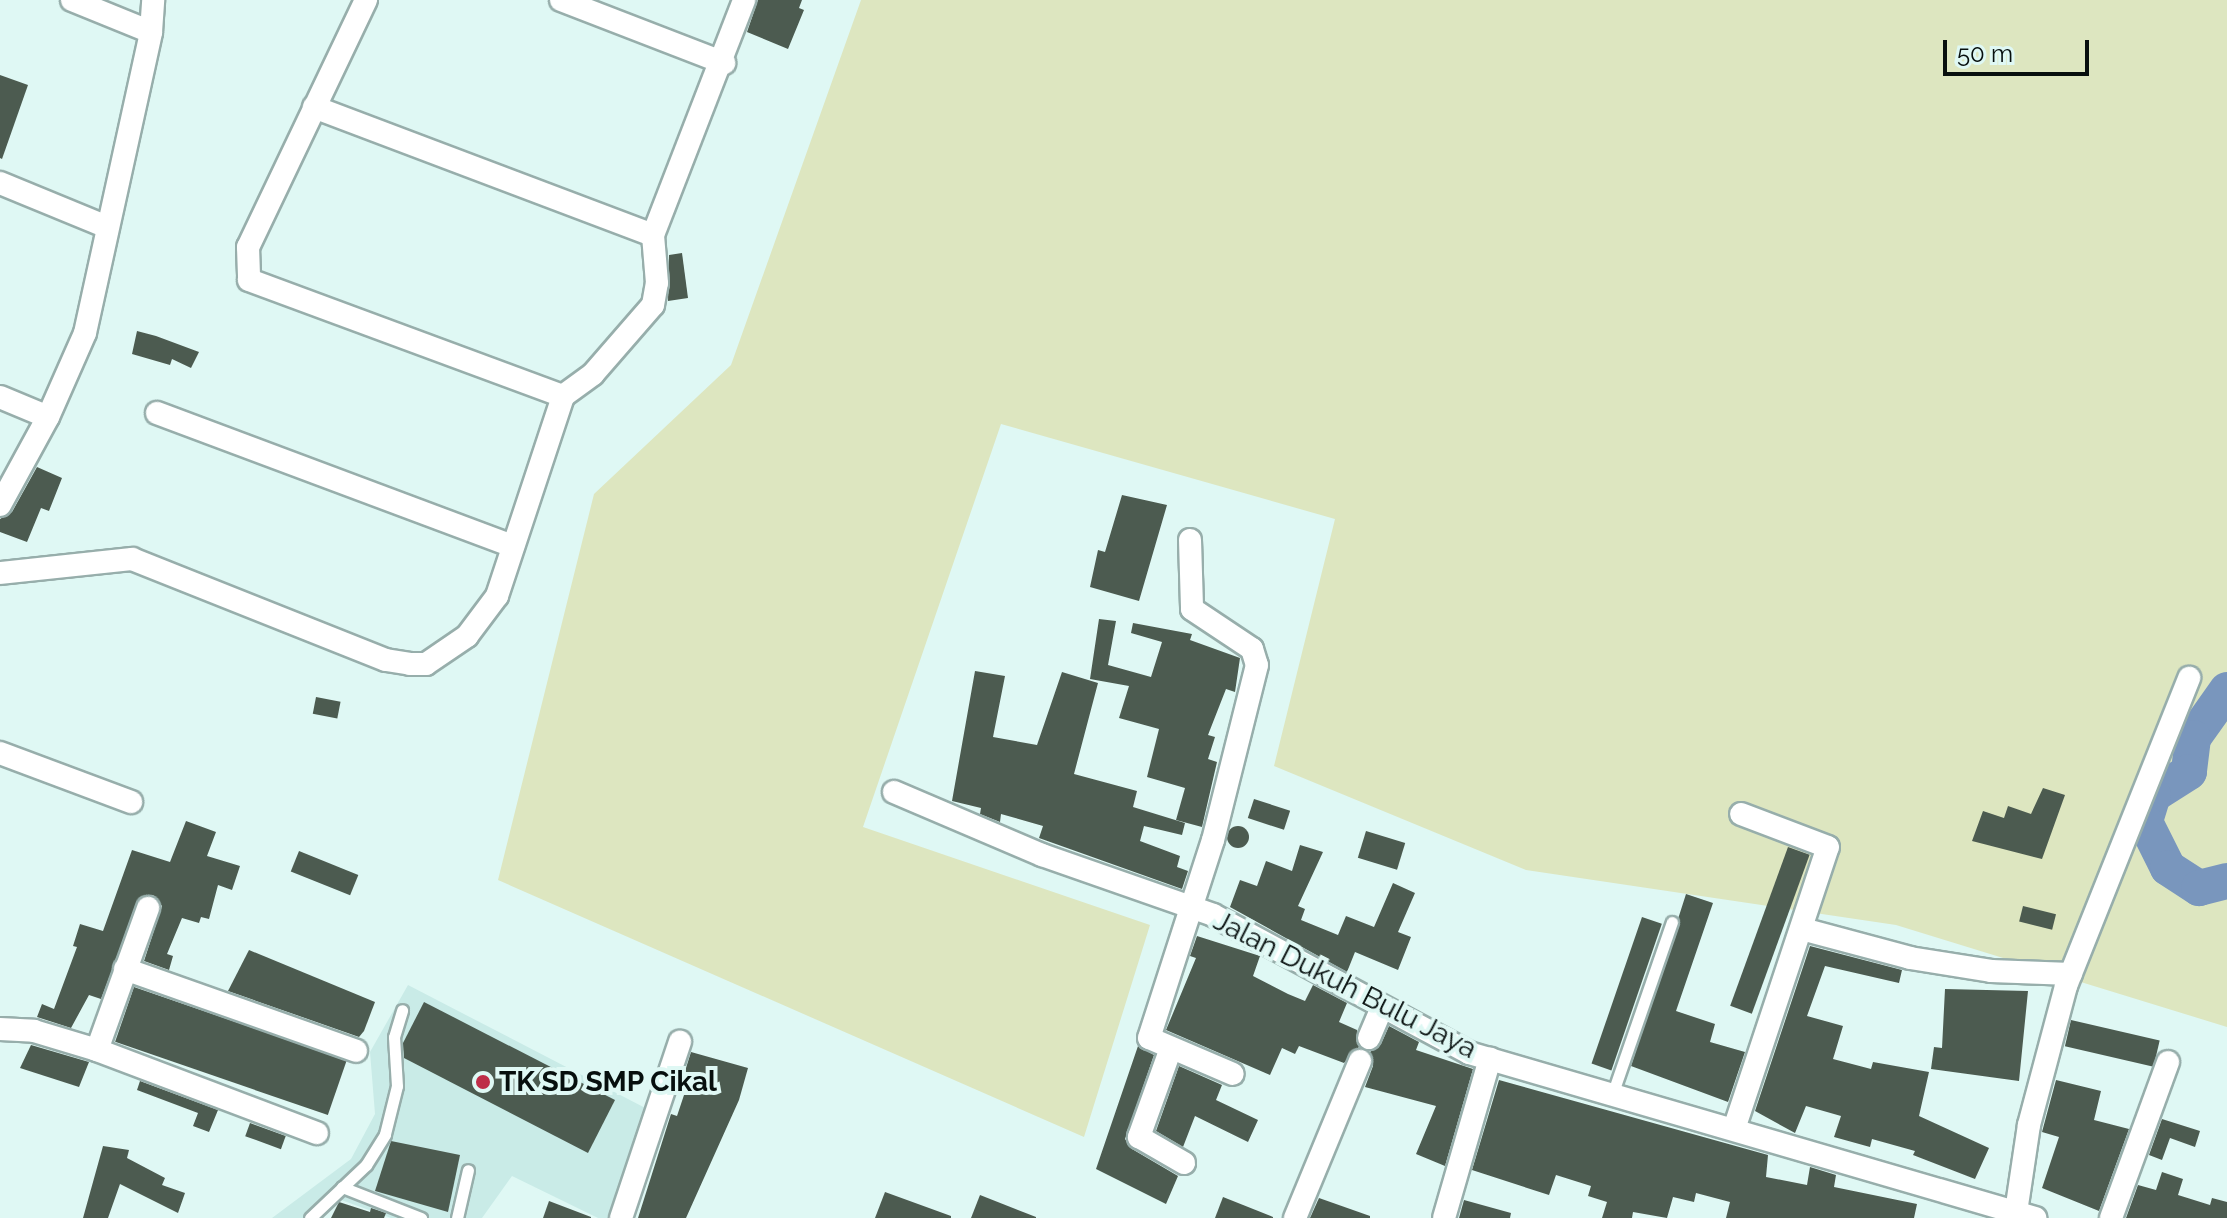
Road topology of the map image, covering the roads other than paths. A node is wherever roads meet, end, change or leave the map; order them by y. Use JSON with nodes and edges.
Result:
{"nodes":[{"id":1,"x":72,"y":0,"type":"edge"},
{"id":2,"x":153,"y":0,"type":"edge"},
{"id":3,"x":366,"y":0,"type":"edge"},
{"id":4,"x":561,"y":0,"type":"edge"},
{"id":5,"x":744,"y":0,"type":"edge"},
{"id":6,"x":151,"y":32,"type":"junction"},
{"id":7,"x":724,"y":63,"type":"junction"},
{"id":8,"x":314,"y":107,"type":"junction"},
{"id":9,"x":0,"y":183,"type":"edge"},
{"id":10,"x":105,"y":226,"type":"junction"},
{"id":11,"x":653,"y":235,"type":"junction"},
{"id":12,"x":563,"y":396,"type":"junction"},
{"id":13,"x":0,"y":397,"type":"edge"},
{"id":14,"x":157,"y":413,"type":"dead end"},
{"id":15,"x":48,"y":417,"type":"junction"},
{"id":16,"x":0,"y":505,"type":"edge"},
{"id":17,"x":1190,"y":540,"type":"dead end"},
{"id":18,"x":513,"y":546,"type":"junction"},
{"id":19,"x":0,"y":573,"type":"edge"},
{"id":20,"x":2189,"y":678,"type":"dead end"},
{"id":21,"x":0,"y":753,"type":"edge"},
{"id":22,"x":894,"y":792,"type":"dead end"},
{"id":23,"x":131,"y":802,"type":"dead end"},
{"id":24,"x":1741,"y":814,"type":"dead end"},
{"id":25,"x":148,"y":908,"type":"dead end"},
{"id":26,"x":1193,"y":908,"type":"junction"},
{"id":27,"x":1672,"y":922,"type":"dead end"},
{"id":28,"x":1802,"y":929,"type":"junction"},
{"id":29,"x":125,"y":969,"type":"junction"},
{"id":30,"x":2071,"y":974,"type":"junction"},
{"id":31,"x":1382,"y":1008,"type":"junction"},
{"id":32,"x":402,"y":1010,"type":"dead end"},
{"id":33,"x":0,"y":1029,"type":"edge"},
{"id":34,"x":1369,"y":1038,"type":"dead end"},
{"id":35,"x":680,"y":1042,"type":"dead end"},
{"id":36,"x":1171,"y":1048,"type":"junction"},
{"id":37,"x":97,"y":1050,"type":"junction"},
{"id":38,"x":356,"y":1051,"type":"dead end"},
{"id":39,"x":1490,"y":1059,"type":"junction"},
{"id":40,"x":1360,"y":1061,"type":"dead end"},
{"id":41,"x":2168,"y":1062,"type":"dead end"},
{"id":42,"x":1233,"y":1074,"type":"dead end"},
{"id":43,"x":1612,"y":1095,"type":"junction"},
{"id":44,"x":1734,"y":1129,"type":"junction"},
{"id":45,"x":317,"y":1133,"type":"dead end"},
{"id":46,"x":1184,"y":1163,"type":"dead end"},
{"id":47,"x":468,"y":1170,"type":"dead end"},
{"id":48,"x":342,"y":1187,"type":"junction"},
{"id":49,"x":2025,"y":1215,"type":"edge"},
{"id":50,"x":310,"y":1218,"type":"edge"},
{"id":51,"x":421,"y":1218,"type":"edge"},
{"id":52,"x":457,"y":1218,"type":"edge"},
{"id":53,"x":621,"y":1218,"type":"edge"},
{"id":54,"x":1295,"y":1218,"type":"edge"},
{"id":55,"x":1444,"y":1218,"type":"edge"},
{"id":56,"x":2111,"y":1218,"type":"edge"}],
"edges":[{"from":1,"to":6,"type":"street"},
{"from":2,"to":6,"type":"street"},
{"from":3,"to":8,"type":"street"},
{"from":4,"to":7,"type":"street"},
{"from":5,"to":7,"type":"street"},
{"from":6,"to":10,"type":"street"},
{"from":7,"to":11,"type":"street"},
{"from":8,"to":11,"type":"street"},
{"from":8,"to":12,"type":"street"},
{"from":9,"to":10,"type":"street"},
{"from":10,"to":15,"type":"street"},
{"from":11,"to":12,"type":"street"},
{"from":12,"to":18,"type":"street"},
{"from":13,"to":15,"type":"street"},
{"from":14,"to":18,"type":"street"},
{"from":15,"to":16,"type":"street"},
{"from":17,"to":26,"type":"street"},
{"from":18,"to":19,"type":"street"},
{"from":20,"to":30,"type":"street"},
{"from":21,"to":23,"type":"street"},
{"from":22,"to":26,"type":"street","name":"Jalan Dukuh Bulu Jaya"},
{"from":24,"to":28,"type":"street"},
{"from":25,"to":29,"type":"street"},
{"from":26,"to":31,"type":"street","name":"Jalan Dukuh Bulu Jaya"},
{"from":26,"to":36,"type":"street"},
{"from":27,"to":43,"type":"lane"},
{"from":28,"to":30,"type":"street"},
{"from":28,"to":44,"type":"street"},
{"from":29,"to":37,"type":"street"},
{"from":29,"to":38,"type":"street"},
{"from":30,"to":49,"type":"street"},
{"from":31,"to":34,"type":"street"},
{"from":31,"to":39,"type":"street","name":"Jalan Dukuh Bulu Jaya"},
{"from":32,"to":48,"type":"lane"},
{"from":33,"to":37,"type":"street"},
{"from":35,"to":53,"type":"street"},
{"from":36,"to":42,"type":"street"},
{"from":36,"to":46,"type":"street"},
{"from":37,"to":45,"type":"street"},
{"from":39,"to":43,"type":"street","name":"Jalan Dukuh Bulu Jaya"},
{"from":39,"to":55,"type":"street"},
{"from":40,"to":54,"type":"street"},
{"from":41,"to":56,"type":"street"},
{"from":43,"to":44,"type":"street","name":"Jalan Dukuh Bulu Jaya"},
{"from":44,"to":49,"type":"street","name":"Jalan Dukuh Bulu Jaya"},
{"from":47,"to":52,"type":"lane"},
{"from":48,"to":50,"type":"lane"},
{"from":48,"to":51,"type":"lane"}]}
